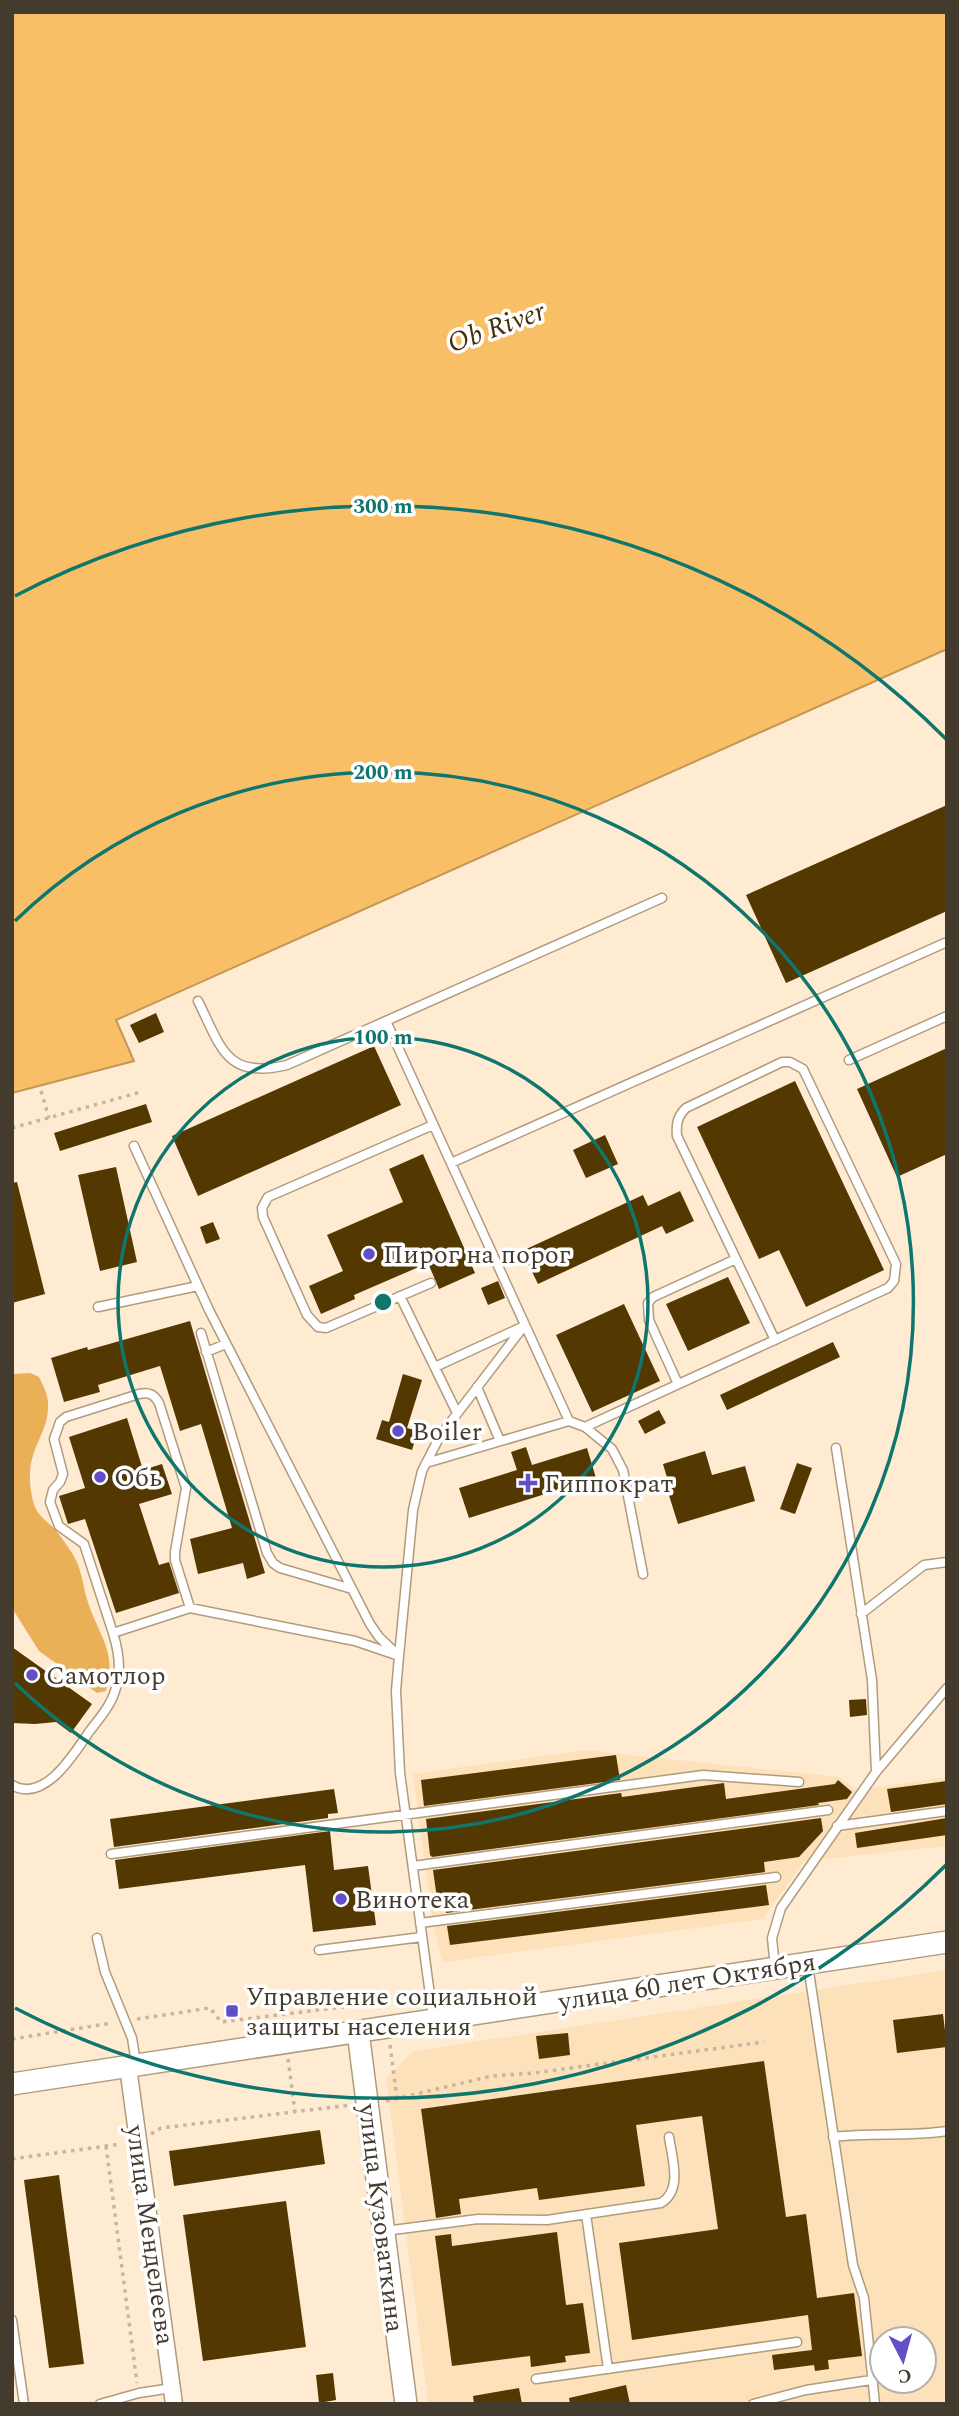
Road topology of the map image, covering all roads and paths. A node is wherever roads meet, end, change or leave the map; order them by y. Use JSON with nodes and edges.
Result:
{"nodes":[{"id":1,"x":662,"y":898,"type":"dead end"},
{"id":2,"x":947,"y":942,"type":"edge"},
{"id":3,"x":198,"y":1001,"type":"dead end"},
{"id":4,"x":947,"y":1016,"type":"edge"},
{"id":5,"x":386,"y":1021,"type":"junction"},
{"id":6,"x":849,"y":1060,"type":"dead end"},
{"id":7,"x":41,"y":1091,"type":"dead end"},
{"id":8,"x":141,"y":1091,"type":"dead end"},
{"id":9,"x":49,"y":1118,"type":"junction"},
{"id":10,"x":433,"y":1125,"type":"junction"},
{"id":11,"x":12,"y":1128,"type":"edge"},
{"id":12,"x":134,"y":1146,"type":"dead end"},
{"id":13,"x":451,"y":1163,"type":"junction"},
{"id":14,"x":736,"y":1259,"type":"junction"},
{"id":15,"x":430,"y":1283,"type":"dead end"},
{"id":16,"x":198,"y":1286,"type":"junction"},
{"id":17,"x":400,"y":1296,"type":"junction"},
{"id":18,"x":98,"y":1307,"type":"dead end"},
{"id":19,"x":524,"y":1326,"type":"junction"},
{"id":20,"x":201,"y":1334,"type":"dead end"},
{"id":21,"x":775,"y":1340,"type":"junction"},
{"id":22,"x":226,"y":1344,"type":"junction"},
{"id":23,"x":206,"y":1352,"type":"junction"},
{"id":24,"x":435,"y":1367,"type":"junction"},
{"id":25,"x":678,"y":1384,"type":"junction"},
{"id":26,"x":477,"y":1387,"type":"junction"},
{"id":27,"x":457,"y":1413,"type":"junction"},
{"id":28,"x":569,"y":1421,"type":"junction"},
{"id":29,"x":585,"y":1427,"type":"junction"},
{"id":30,"x":500,"y":1441,"type":"junction"},
{"id":31,"x":836,"y":1448,"type":"dead end"},
{"id":32,"x":426,"y":1463,"type":"junction"},
{"id":33,"x":947,"y":1562,"type":"edge"},
{"id":34,"x":643,"y":1574,"type":"dead end"},
{"id":35,"x":352,"y":1589,"type":"junction"},
{"id":36,"x":190,"y":1608,"type":"junction"},
{"id":37,"x":861,"y":1614,"type":"junction"},
{"id":38,"x":113,"y":1633,"type":"junction"},
{"id":39,"x":399,"y":1656,"type":"junction"},
{"id":40,"x":947,"y":1688,"type":"edge"},
{"id":41,"x":876,"y":1772,"type":"junction"},
{"id":42,"x":799,"y":1782,"type":"dead end"},
{"id":43,"x":12,"y":1785,"type":"edge"},
{"id":44,"x":828,"y":1811,"type":"dead end"},
{"id":45,"x":947,"y":1811,"type":"edge"},
{"id":46,"x":406,"y":1814,"type":"junction"},
{"id":47,"x":836,"y":1826,"type":"junction"},
{"id":48,"x":111,"y":1854,"type":"dead end"},
{"id":49,"x":413,"y":1866,"type":"junction"},
{"id":50,"x":776,"y":1877,"type":"dead end"},
{"id":51,"x":421,"y":1923,"type":"junction"},
{"id":52,"x":422,"y":1937,"type":"junction"},
{"id":53,"x":97,"y":1938,"type":"dead end"},
{"id":54,"x":947,"y":1942,"type":"edge"},
{"id":55,"x":319,"y":1950,"type":"dead end"},
{"id":56,"x":807,"y":1962,"type":"junction"},
{"id":57,"x":775,"y":1967,"type":"junction"},
{"id":58,"x":126,"y":2020,"type":"junction"},
{"id":59,"x":434,"y":2020,"type":"junction"},
{"id":60,"x":387,"y":2027,"type":"junction"},
{"id":61,"x":358,"y":2032,"type":"junction"},
{"id":62,"x":12,"y":2039,"type":"edge"},
{"id":63,"x":764,"y":2042,"type":"dead end"},
{"id":64,"x":288,"y":2059,"type":"dead end"},
{"id":65,"x":132,"y":2066,"type":"junction"},
{"id":66,"x":12,"y":2084,"type":"edge"},
{"id":67,"x":337,"y":2106,"type":"dead end"},
{"id":68,"x":295,"y":2112,"type":"junction"},
{"id":69,"x":162,"y":2128,"type":"dead end"},
{"id":70,"x":947,"y":2131,"type":"edge"},
{"id":71,"x":669,"y":2137,"type":"dead end"},
{"id":72,"x":834,"y":2137,"type":"junction"},
{"id":73,"x":12,"y":2159,"type":"edge"},
{"id":74,"x":586,"y":2214,"type":"junction"},
{"id":75,"x":383,"y":2231,"type":"junction"},
{"id":76,"x":12,"y":2320,"type":"edge"},
{"id":77,"x":868,"y":2329,"type":"edge"},
{"id":78,"x":797,"y":2342,"type":"dead end"},
{"id":79,"x":608,"y":2369,"type":"junction"},
{"id":80,"x":536,"y":2379,"type":"dead end"},
{"id":81,"x":868,"y":2380,"type":"edge"},
{"id":82,"x":138,"y":2393,"type":"junction"},
{"id":83,"x":173,"y":2396,"type":"edge"},
{"id":84,"x":24,"y":2404,"type":"edge"},
{"id":85,"x":100,"y":2404,"type":"edge"},
{"id":86,"x":406,"y":2404,"type":"edge"},
{"id":87,"x":753,"y":2404,"type":"edge"}],
"edges":[{"from":1,"to":5,"type":"lane"},
{"from":2,"to":13,"type":"lane"},
{"from":3,"to":5,"type":"lane"},
{"from":4,"to":6,"type":"lane"},
{"from":5,"to":10,"type":"lane"},
{"from":7,"to":9,"type":"path"},
{"from":8,"to":9,"type":"path"},
{"from":9,"to":11,"type":"path"},
{"from":10,"to":13,"type":"lane"},
{"from":10,"to":17,"type":"lane"},
{"from":12,"to":16,"type":"lane"},
{"from":13,"to":19,"type":"lane"},
{"from":14,"to":21,"type":"lane"},
{"from":14,"to":21,"type":"lane"},
{"from":14,"to":25,"type":"lane"},
{"from":15,"to":17,"type":"lane"},
{"from":16,"to":18,"type":"lane"},
{"from":16,"to":22,"type":"lane"},
{"from":17,"to":24,"type":"lane"},
{"from":19,"to":24,"type":"lane"},
{"from":19,"to":26,"type":"lane"},
{"from":19,"to":28,"type":"lane"},
{"from":20,"to":23,"type":"lane"},
{"from":21,"to":25,"type":"lane"},
{"from":22,"to":23,"type":"lane"},
{"from":22,"to":35,"type":"lane"},
{"from":23,"to":35,"type":"lane"},
{"from":24,"to":27,"type":"lane"},
{"from":25,"to":29,"type":"lane"},
{"from":26,"to":27,"type":"lane"},
{"from":26,"to":30,"type":"lane"},
{"from":27,"to":32,"type":"lane"},
{"from":28,"to":29,"type":"lane"},
{"from":28,"to":30,"type":"lane"},
{"from":29,"to":34,"type":"lane"},
{"from":30,"to":32,"type":"lane"},
{"from":31,"to":37,"type":"lane"},
{"from":32,"to":39,"type":"lane"},
{"from":33,"to":37,"type":"lane"},
{"from":35,"to":39,"type":"lane"},
{"from":36,"to":38,"type":"lane"},
{"from":36,"to":38,"type":"lane"},
{"from":36,"to":39,"type":"lane"},
{"from":37,"to":41,"type":"lane"},
{"from":38,"to":43,"type":"lane"},
{"from":39,"to":46,"type":"lane"},
{"from":40,"to":41,"type":"lane"},
{"from":41,"to":47,"type":"lane"},
{"from":42,"to":46,"type":"lane"},
{"from":44,"to":49,"type":"lane"},
{"from":45,"to":47,"type":"lane"},
{"from":46,"to":48,"type":"lane"},
{"from":46,"to":49,"type":"lane"},
{"from":47,"to":57,"type":"lane"},
{"from":49,"to":51,"type":"lane"},
{"from":50,"to":51,"type":"lane"},
{"from":51,"to":52,"type":"lane"},
{"from":52,"to":55,"type":"lane"},
{"from":52,"to":59,"type":"lane"},
{"from":53,"to":58,"type":"lane"},
{"from":54,"to":56,"type":"main road","name":"улица 60 лет Октября"},
{"from":56,"to":57,"type":"main road","name":"улица 60 лет Октября"},
{"from":56,"to":72,"type":"lane"},
{"from":57,"to":59,"type":"main road","name":"улица 60 лет Октября"},
{"from":58,"to":60,"type":"path"},
{"from":58,"to":62,"type":"path"},
{"from":58,"to":65,"type":"lane"},
{"from":59,"to":60,"type":"main road","name":"улица 60 лет Октября"},
{"from":60,"to":61,"type":"main road","name":"улица 60 лет Октября"},
{"from":60,"to":63,"type":"path"},
{"from":61,"to":65,"type":"main road","name":"улица 60 лет Октября"},
{"from":61,"to":75,"type":"main road","name":"улица Кузоваткина"},
{"from":64,"to":68,"type":"path"},
{"from":65,"to":66,"type":"main road","name":"улица 60 лет Октября"},
{"from":65,"to":83,"type":"street","name":"улица Менделеева"},
{"from":67,"to":68,"type":"path"},
{"from":68,"to":69,"type":"path"},
{"from":70,"to":72,"type":"lane"},
{"from":71,"to":74,"type":"lane"},
{"from":72,"to":77,"type":"lane"},
{"from":73,"to":82,"type":"path"},
{"from":74,"to":75,"type":"lane"},
{"from":74,"to":79,"type":"lane"},
{"from":75,"to":86,"type":"main road","name":"улица Кузоваткина"},
{"from":76,"to":84,"type":"lane"},
{"from":78,"to":79,"type":"lane"},
{"from":79,"to":80,"type":"lane"},
{"from":81,"to":87,"type":"lane"},
{"from":82,"to":83,"type":"lane"},
{"from":82,"to":85,"type":"lane"}]}
